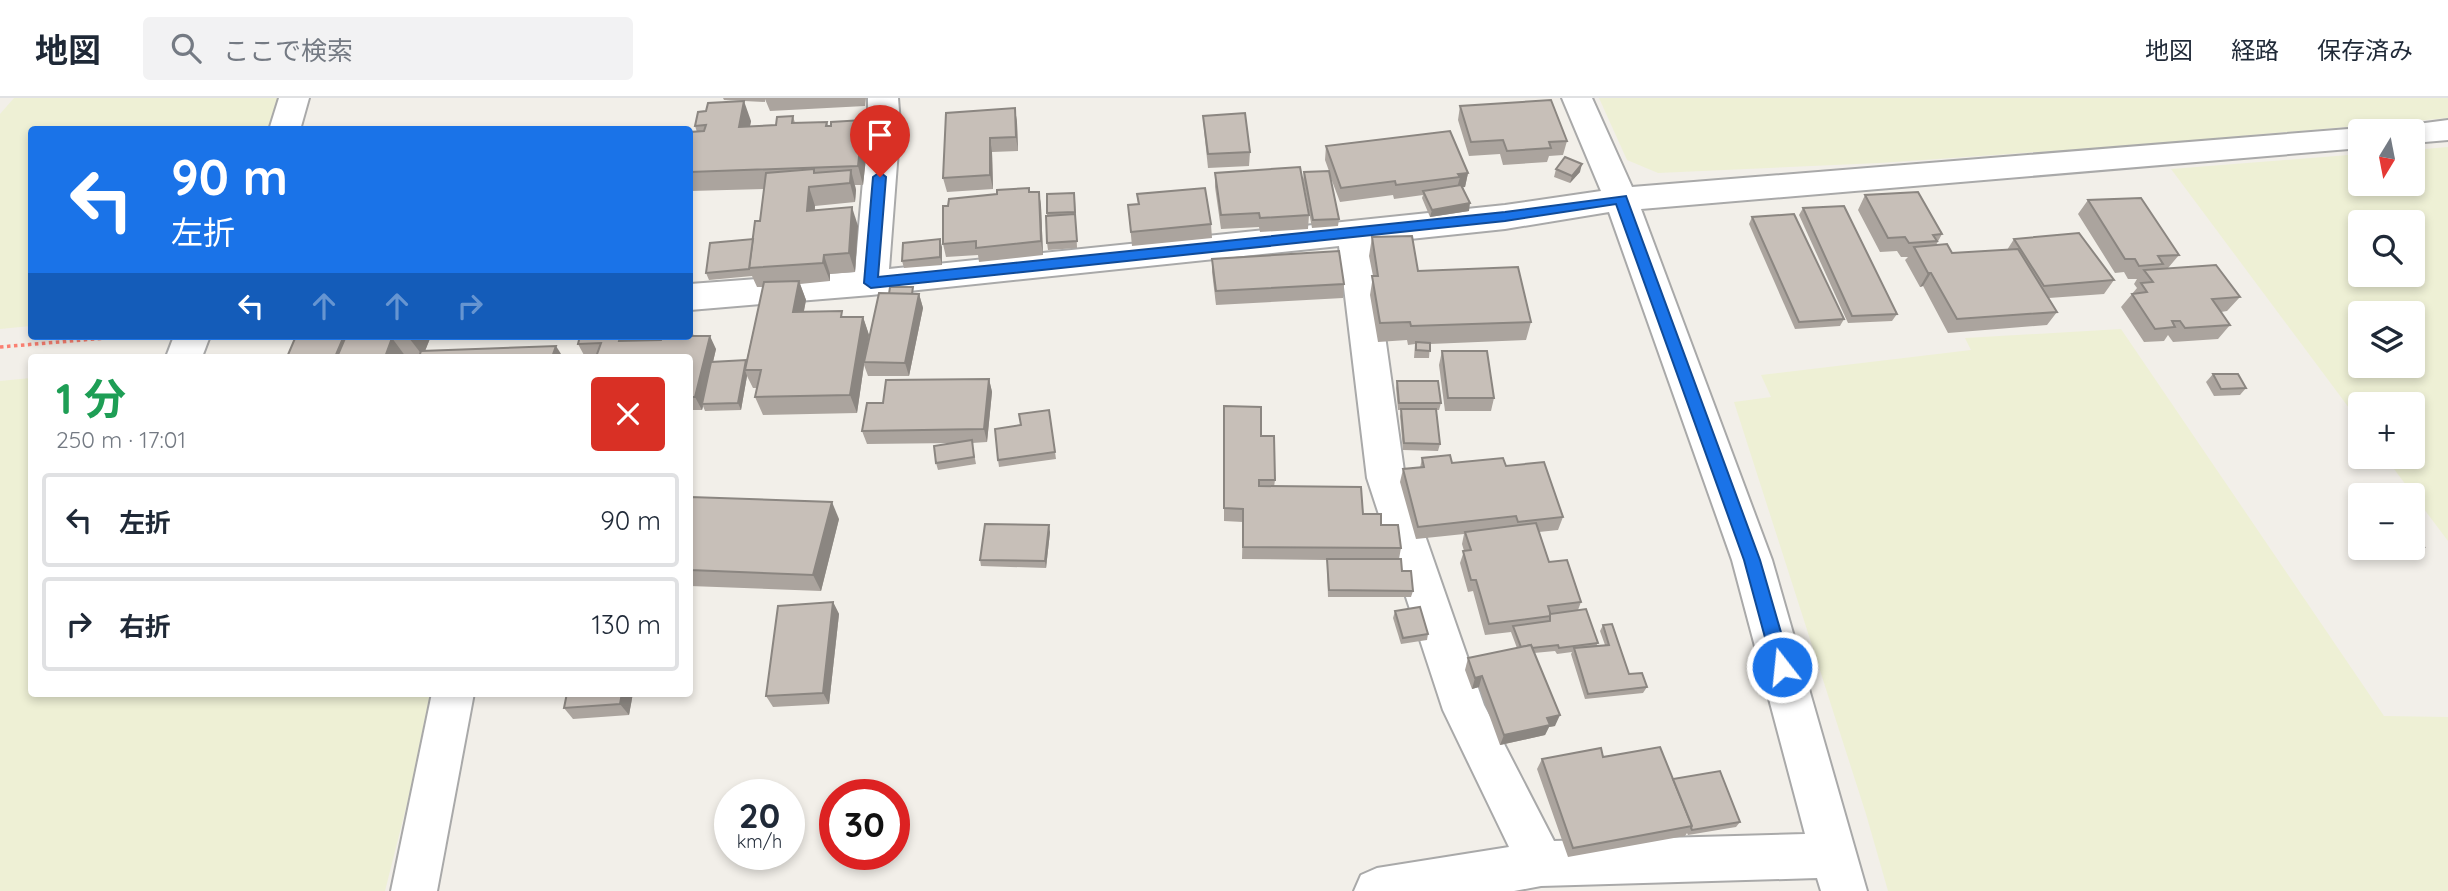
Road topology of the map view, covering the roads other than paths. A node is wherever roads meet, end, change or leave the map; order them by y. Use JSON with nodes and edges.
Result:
{"nodes":[{"id":1,"x":294,"y":98,"type":"edge"},
{"id":2,"x":883,"y":98,"type":"edge"},
{"id":3,"x":1577,"y":98,"type":"edge"},
{"id":4,"x":285,"y":126,"type":"edge"},
{"id":5,"x":2448,"y":130,"type":"edge"},
{"id":6,"x":2426,"y":132,"type":"edge"},
{"id":7,"x":2348,"y":139,"type":"edge"},
{"id":8,"x":1621,"y":199,"type":"junction"},
{"id":9,"x":1354,"y":232,"type":"junction"},
{"id":10,"x":871,"y":283,"type":"junction"},
{"id":11,"x":693,"y":297,"type":"edge"},
{"id":12,"x":452,"y":697,"type":"edge"},
{"id":13,"x":1541,"y":864,"type":"junction"},
{"id":14,"x":1839,"y":873,"type":"edge"},
{"id":15,"x":414,"y":891,"type":"edge"},
{"id":16,"x":1377,"y":891,"type":"edge"}],
"edges":[{"from":1,"to":4,"type":"street"},
{"from":2,"to":10,"type":"street"},
{"from":3,"to":8,"type":"street"},
{"from":5,"to":6,"type":"street"},
{"from":7,"to":8,"type":"street"},
{"from":8,"to":9,"type":"street"},
{"from":8,"to":14,"type":"street"},
{"from":9,"to":10,"type":"street"},
{"from":9,"to":13,"type":"street"},
{"from":10,"to":11,"type":"street"},
{"from":12,"to":15,"type":"street"},
{"from":13,"to":14,"type":"street"},
{"from":13,"to":16,"type":"street"}]}
